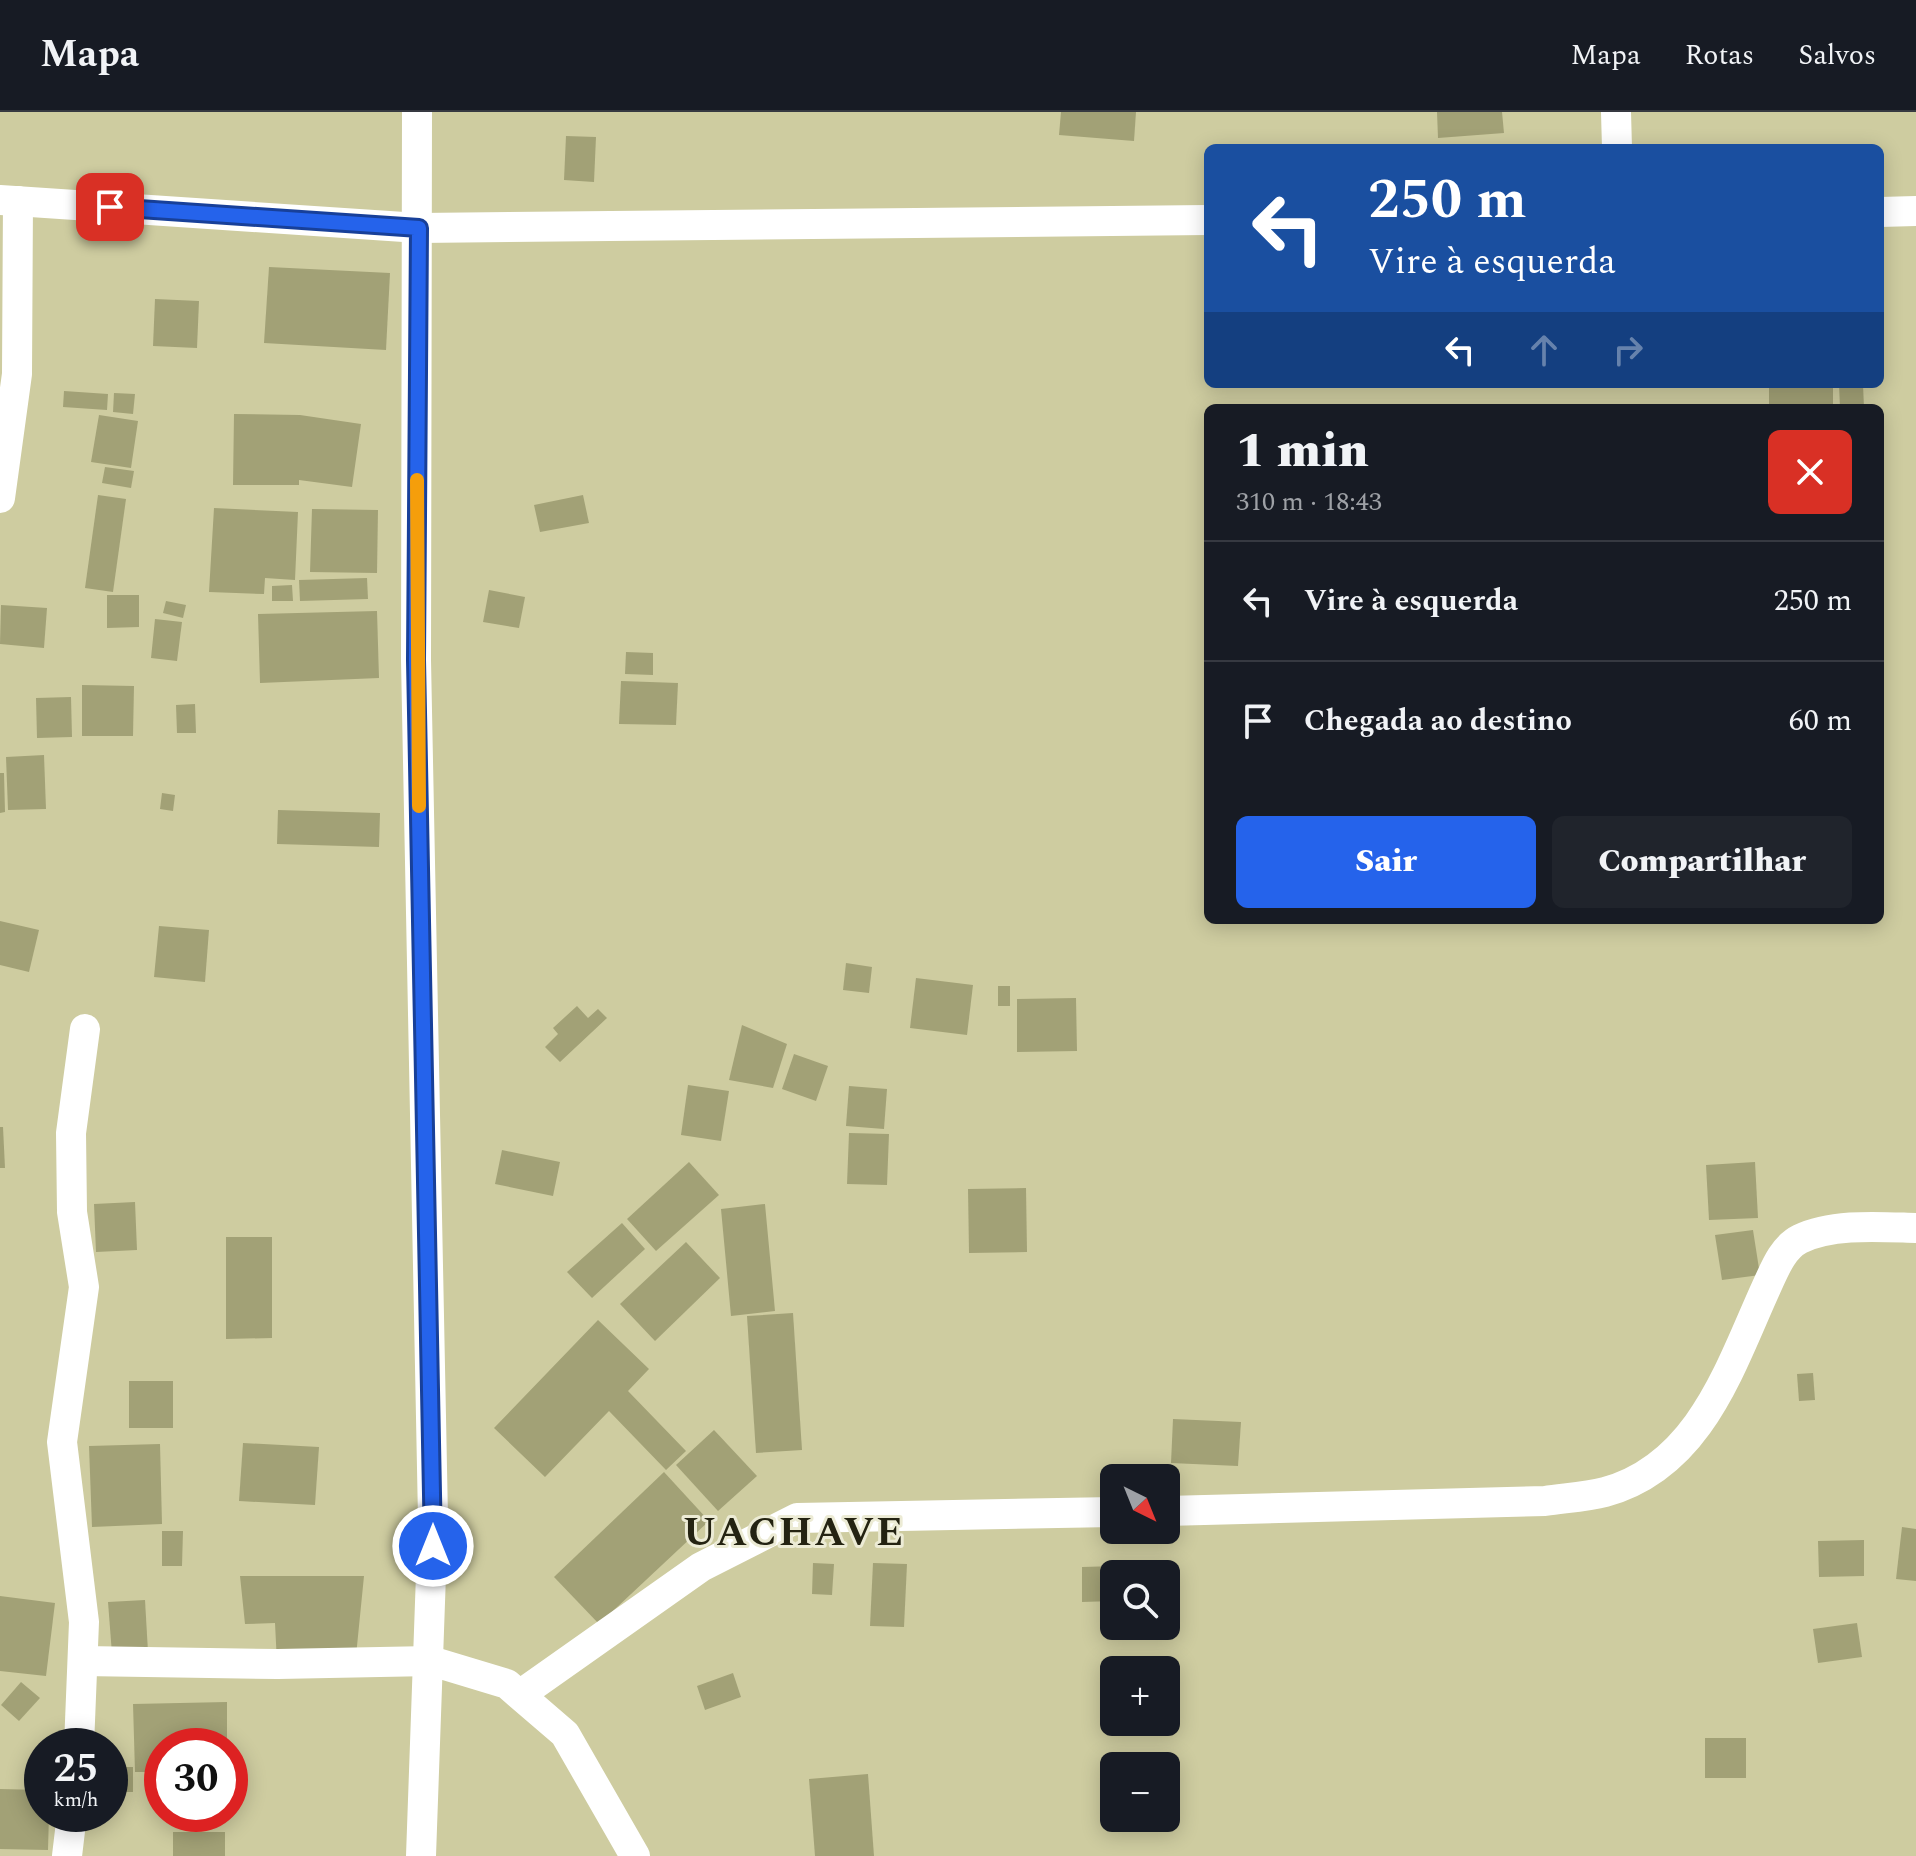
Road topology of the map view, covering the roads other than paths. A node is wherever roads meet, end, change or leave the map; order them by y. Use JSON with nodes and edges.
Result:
{"nodes":[{"id":1,"x":417,"y":112,"type":"edge"},
{"id":2,"x":1616,"y":112,"type":"edge"},
{"id":3,"x":1617,"y":144,"type":"edge"},
{"id":4,"x":9,"y":201,"type":"edge"},
{"id":5,"x":1916,"y":211,"type":"edge"},
{"id":6,"x":1884,"y":212,"type":"edge"},
{"id":7,"x":1204,"y":220,"type":"edge"},
{"id":8,"x":419,"y":228,"type":"junction"},
{"id":9,"x":0,"y":498,"type":"edge"},
{"id":10,"x":85,"y":1029,"type":"dead end"},
{"id":11,"x":1916,"y":1228,"type":"edge"},
{"id":12,"x":1180,"y":1511,"type":"edge"},
{"id":13,"x":1100,"y":1512,"type":"edge"},
{"id":14,"x":83,"y":1661,"type":"junction"},
{"id":15,"x":431,"y":1661,"type":"junction"},
{"id":16,"x":521,"y":1694,"type":"junction"},
{"id":17,"x":80,"y":1728,"type":"edge"},
{"id":18,"x":70,"y":1832,"type":"edge"},
{"id":19,"x":67,"y":1856,"type":"edge"},
{"id":20,"x":421,"y":1856,"type":"edge"},
{"id":21,"x":635,"y":1856,"type":"edge"}],
"edges":[{"from":1,"to":8,"type":"street"},
{"from":2,"to":3,"type":"street"},
{"from":4,"to":8,"type":"street"},
{"from":4,"to":9,"type":"street"},
{"from":5,"to":6,"type":"street"},
{"from":7,"to":8,"type":"street"},
{"from":8,"to":15,"type":"street"},
{"from":10,"to":14,"type":"street"},
{"from":11,"to":12,"type":"street"},
{"from":13,"to":16,"type":"street"},
{"from":14,"to":15,"type":"street"},
{"from":14,"to":17,"type":"street"},
{"from":15,"to":16,"type":"street"},
{"from":15,"to":20,"type":"street"},
{"from":16,"to":21,"type":"street"},
{"from":18,"to":19,"type":"street"}]}
